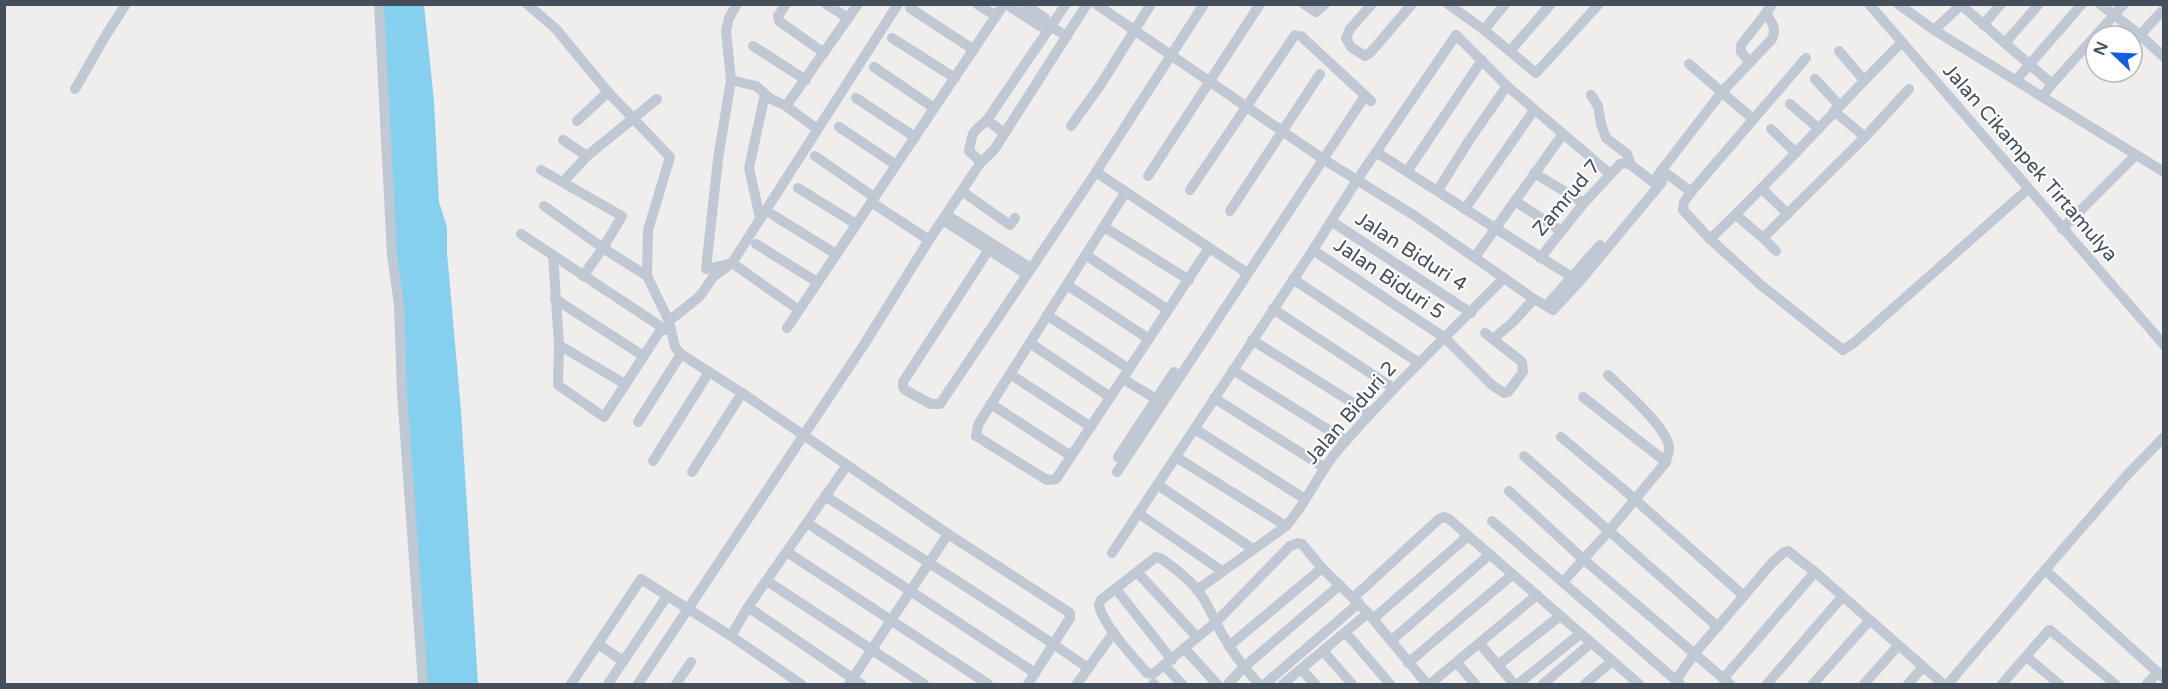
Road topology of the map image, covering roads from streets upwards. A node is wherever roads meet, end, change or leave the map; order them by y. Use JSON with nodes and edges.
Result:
{"nodes":[{"id":1,"x":126,"y":4,"type":"edge"},
{"id":2,"x":379,"y":4,"type":"edge"},
{"id":3,"x":527,"y":4,"type":"edge"},
{"id":4,"x":737,"y":4,"type":"edge"},
{"id":5,"x":786,"y":4,"type":"edge"},
{"id":6,"x":826,"y":4,"type":"edge"},
{"id":7,"x":858,"y":4,"type":"edge"},
{"id":8,"x":977,"y":4,"type":"edge"},
{"id":9,"x":1005,"y":4,"type":"edge"},
{"id":10,"x":1024,"y":4,"type":"edge"},
{"id":11,"x":1066,"y":4,"type":"edge"},
{"id":12,"x":1087,"y":4,"type":"edge"},
{"id":13,"x":1096,"y":4,"type":"edge"},
{"id":14,"x":1151,"y":4,"type":"edge"},
{"id":15,"x":1204,"y":4,"type":"edge"},
{"id":16,"x":1260,"y":4,"type":"edge"},
{"id":17,"x":1304,"y":4,"type":"edge"},
{"id":18,"x":1325,"y":4,"type":"edge"},
{"id":19,"x":1372,"y":4,"type":"edge"},
{"id":20,"x":1412,"y":4,"type":"edge"},
{"id":21,"x":1506,"y":4,"type":"edge"},
{"id":22,"x":1551,"y":4,"type":"edge"},
{"id":23,"x":1599,"y":4,"type":"edge"},
{"id":24,"x":1898,"y":4,"type":"edge"},
{"id":25,"x":2001,"y":4,"type":"edge"},
{"id":26,"x":2039,"y":4,"type":"edge"},
{"id":27,"x":2082,"y":4,"type":"edge"},
{"id":28,"x":2100,"y":4,"type":"edge"},
{"id":29,"x":2124,"y":4,"type":"edge"},
{"id":30,"x":1872,"y":5,"type":"edge"},
{"id":31,"x":1961,"y":5,"type":"edge"},
{"id":32,"x":893,"y":6,"type":"edge"},
{"id":33,"x":1454,"y":6,"type":"edge"},
{"id":34,"x":910,"y":8,"type":"dead end"},
{"id":35,"x":1769,"y":9,"type":"edge"},
{"id":36,"x":2163,"y":9,"type":"edge"},
{"id":37,"x":996,"y":16,"type":"junction"},
{"id":38,"x":2114,"y":16,"type":"junction"},
{"id":39,"x":848,"y":18,"type":"junction"},
{"id":40,"x":2125,"y":24,"type":"edge"},
{"id":41,"x":1983,"y":25,"type":"junction"},
{"id":42,"x":1050,"y":26,"type":"junction"},
{"id":43,"x":1484,"y":30,"type":"junction"},
{"id":44,"x":1934,"y":30,"type":"junction"},
{"id":45,"x":2144,"y":30,"type":"edge"},
{"id":46,"x":1134,"y":31,"type":"junction"},
{"id":47,"x":1067,"y":36,"type":"junction"},
{"id":48,"x":892,"y":38,"type":"dead end"},
{"id":49,"x":2144,"y":39,"type":"edge"},
{"id":50,"x":1902,"y":42,"type":"junction"},
{"id":51,"x":2005,"y":44,"type":"junction"},
{"id":52,"x":753,"y":46,"type":"dead end"},
{"id":53,"x":974,"y":50,"type":"junction"},
{"id":54,"x":1510,"y":51,"type":"junction"},
{"id":55,"x":1839,"y":51,"type":"dead end"},
{"id":56,"x":824,"y":53,"type":"junction"},
{"id":57,"x":1170,"y":54,"type":"junction"},
{"id":58,"x":2163,"y":56,"type":"edge"},
{"id":59,"x":1806,"y":58,"type":"dead end"},
{"id":60,"x":1482,"y":60,"type":"junction"},
{"id":61,"x":1750,"y":62,"type":"junction"},
{"id":62,"x":1689,"y":64,"type":"dead end"},
{"id":63,"x":2029,"y":65,"type":"junction"},
{"id":64,"x":874,"y":67,"type":"dead end"},
{"id":65,"x":1320,"y":74,"type":"dead end"},
{"id":66,"x":954,"y":78,"type":"junction"},
{"id":67,"x":1815,"y":79,"type":"dead end"},
{"id":68,"x":730,"y":80,"type":"junction"},
{"id":69,"x":806,"y":80,"type":"junction"},
{"id":70,"x":1864,"y":80,"type":"junction"},
{"id":71,"x":1209,"y":81,"type":"junction"},
{"id":72,"x":2016,"y":81,"type":"junction"},
{"id":73,"x":2052,"y":84,"type":"junction"},
{"id":74,"x":1507,"y":86,"type":"junction"},
{"id":75,"x":75,"y":89,"type":"dead end"},
{"id":76,"x":1909,"y":90,"type":"dead end"},
{"id":77,"x":608,"y":92,"type":"junction"},
{"id":78,"x":1721,"y":93,"type":"junction"},
{"id":79,"x":765,"y":94,"type":"junction"},
{"id":80,"x":1591,"y":95,"type":"dead end"},
{"id":81,"x":2043,"y":96,"type":"junction"},
{"id":82,"x":856,"y":98,"type":"dead end"},
{"id":83,"x":657,"y":99,"type":"dead end"},
{"id":84,"x":1790,"y":104,"type":"dead end"},
{"id":85,"x":786,"y":106,"type":"junction"},
{"id":86,"x":1248,"y":106,"type":"junction"},
{"id":87,"x":934,"y":108,"type":"junction"},
{"id":88,"x":1837,"y":108,"type":"junction"},
{"id":89,"x":1534,"y":110,"type":"junction"},
{"id":90,"x":635,"y":118,"type":"junction"},
{"id":91,"x":1752,"y":119,"type":"junction"},
{"id":92,"x":987,"y":120,"type":"junction"},
{"id":93,"x":577,"y":121,"type":"dead end"},
{"id":94,"x":1071,"y":126,"type":"dead end"},
{"id":95,"x":839,"y":127,"type":"dead end"},
{"id":96,"x":1818,"y":128,"type":"junction"},
{"id":97,"x":817,"y":129,"type":"junction"},
{"id":98,"x":1771,"y":129,"type":"dead end"},
{"id":99,"x":1283,"y":131,"type":"junction"},
{"id":100,"x":1004,"y":133,"type":"junction"},
{"id":101,"x":1563,"y":134,"type":"junction"},
{"id":102,"x":915,"y":137,"type":"junction"},
{"id":103,"x":1865,"y":137,"type":"junction"},
{"id":104,"x":563,"y":140,"type":"dead end"},
{"id":105,"x":1376,"y":152,"type":"junction"},
{"id":106,"x":1323,"y":153,"type":"junction"},
{"id":107,"x":1796,"y":153,"type":"junction"},
{"id":108,"x":2136,"y":155,"type":"junction"},
{"id":109,"x":587,"y":156,"type":"junction"},
{"id":110,"x":816,"y":156,"type":"dead end"},
{"id":111,"x":981,"y":162,"type":"junction"},
{"id":112,"x":896,"y":165,"type":"junction"},
{"id":113,"x":1631,"y":165,"type":"junction"},
{"id":114,"x":541,"y":170,"type":"dead end"},
{"id":115,"x":1408,"y":170,"type":"junction"},
{"id":116,"x":1096,"y":172,"type":"junction"},
{"id":117,"x":1534,"y":172,"type":"junction"},
{"id":118,"x":2163,"y":172,"type":"edge"},
{"id":119,"x":1609,"y":173,"type":"junction"},
{"id":120,"x":1148,"y":176,"type":"dead end"},
{"id":121,"x":1657,"y":177,"type":"junction"},
{"id":122,"x":1357,"y":180,"type":"junction"},
{"id":123,"x":563,"y":182,"type":"junction"},
{"id":124,"x":798,"y":188,"type":"dead end"},
{"id":125,"x":1762,"y":189,"type":"junction"},
{"id":126,"x":2028,"y":189,"type":"junction"},
{"id":127,"x":1190,"y":190,"type":"dead end"},
{"id":128,"x":1438,"y":190,"type":"junction"},
{"id":129,"x":963,"y":192,"type":"junction"},
{"id":130,"x":1691,"y":192,"type":"junction"},
{"id":131,"x":1125,"y":193,"type":"junction"},
{"id":132,"x":873,"y":200,"type":"junction"},
{"id":133,"x":1515,"y":201,"type":"junction"},
{"id":134,"x":1584,"y":202,"type":"junction"},
{"id":135,"x":544,"y":206,"type":"dead end"},
{"id":136,"x":1466,"y":209,"type":"junction"},
{"id":137,"x":1230,"y":211,"type":"dead end"},
{"id":138,"x":1788,"y":214,"type":"junction"},
{"id":139,"x":773,"y":215,"type":"dead end"},
{"id":140,"x":1736,"y":215,"type":"junction"},
{"id":141,"x":759,"y":218,"type":"junction"},
{"id":142,"x":945,"y":218,"type":"junction"},
{"id":143,"x":1016,"y":218,"type":"dead end"},
{"id":144,"x":1331,"y":221,"type":"junction"},
{"id":145,"x":856,"y":224,"type":"junction"},
{"id":146,"x":1104,"y":227,"type":"junction"},
{"id":147,"x":1495,"y":229,"type":"junction"},
{"id":148,"x":2062,"y":229,"type":"junction"},
{"id":149,"x":1561,"y":231,"type":"junction"},
{"id":150,"x":521,"y":234,"type":"dead end"},
{"id":151,"x":1763,"y":238,"type":"junction"},
{"id":152,"x":1710,"y":239,"type":"junction"},
{"id":153,"x":929,"y":240,"type":"junction"},
{"id":154,"x":756,"y":244,"type":"dead end"},
{"id":155,"x":603,"y":248,"type":"junction"},
{"id":156,"x":1209,"y":248,"type":"junction"},
{"id":157,"x":1313,"y":250,"type":"junction"},
{"id":158,"x":988,"y":251,"type":"junction"},
{"id":159,"x":1776,"y":251,"type":"dead end"},
{"id":160,"x":836,"y":254,"type":"junction"},
{"id":161,"x":553,"y":255,"type":"junction"},
{"id":162,"x":1086,"y":255,"type":"junction"},
{"id":163,"x":1475,"y":257,"type":"junction"},
{"id":164,"x":1540,"y":258,"type":"junction"},
{"id":165,"x":732,"y":263,"type":"junction"},
{"id":166,"x":1028,"y":271,"type":"junction"},
{"id":167,"x":1244,"y":271,"type":"junction"},
{"id":168,"x":583,"y":276,"type":"junction"},
{"id":169,"x":647,"y":276,"type":"junction"},
{"id":170,"x":1504,"y":278,"type":"junction"},
{"id":171,"x":1293,"y":279,"type":"junction"},
{"id":172,"x":1189,"y":280,"type":"junction"},
{"id":173,"x":1576,"y":280,"type":"junction"},
{"id":174,"x":817,"y":282,"type":"junction"},
{"id":175,"x":1067,"y":285,"type":"junction"},
{"id":176,"x":555,"y":299,"type":"junction"},
{"id":177,"x":1534,"y":299,"type":"junction"},
{"id":178,"x":1273,"y":309,"type":"junction"},
{"id":179,"x":799,"y":310,"type":"junction"},
{"id":180,"x":1168,"y":310,"type":"junction"},
{"id":181,"x":1471,"y":313,"type":"junction"},
{"id":182,"x":1047,"y":315,"type":"junction"},
{"id":183,"x":667,"y":327,"type":"junction"},
{"id":184,"x":787,"y":327,"type":"dead end"},
{"id":185,"x":1445,"y":338,"type":"junction"},
{"id":186,"x":1149,"y":339,"type":"junction"},
{"id":187,"x":1252,"y":339,"type":"junction"},
{"id":188,"x":1030,"y":343,"type":"junction"},
{"id":189,"x":559,"y":345,"type":"junction"},
{"id":190,"x":2163,"y":345,"type":"edge"},
{"id":191,"x":1194,"y":348,"type":"junction"},
{"id":192,"x":681,"y":354,"type":"junction"},
{"id":193,"x":642,"y":355,"type":"junction"},
{"id":194,"x":1419,"y":363,"type":"junction"},
{"id":195,"x":1233,"y":370,"type":"junction"},
{"id":196,"x":709,"y":372,"type":"junction"},
{"id":197,"x":1010,"y":374,"type":"junction"},
{"id":198,"x":1126,"y":374,"type":"junction"},
{"id":199,"x":1608,"y":375,"type":"dead end"},
{"id":200,"x":625,"y":384,"type":"junction"},
{"id":201,"x":1393,"y":388,"type":"junction"},
{"id":202,"x":742,"y":393,"type":"junction"},
{"id":203,"x":1583,"y":397,"type":"dead end"},
{"id":204,"x":1110,"y":398,"type":"junction"},
{"id":205,"x":1214,"y":398,"type":"junction"},
{"id":206,"x":1156,"y":399,"type":"junction"},
{"id":207,"x":991,"y":404,"type":"junction"},
{"id":208,"x":1369,"y":413,"type":"junction"},
{"id":209,"x":639,"y":422,"type":"dead end"},
{"id":210,"x":1143,"y":426,"type":"junction"},
{"id":211,"x":1091,"y":427,"type":"junction"},
{"id":212,"x":1195,"y":429,"type":"junction"},
{"id":213,"x":803,"y":436,"type":"junction"},
{"id":214,"x":1561,"y":437,"type":"dead end"},
{"id":215,"x":2163,"y":437,"type":"edge"},
{"id":216,"x":1346,"y":441,"type":"junction"},
{"id":217,"x":1071,"y":456,"type":"junction"},
{"id":218,"x":1524,"y":456,"type":"dead end"},
{"id":219,"x":1118,"y":457,"type":"dead end"},
{"id":220,"x":1176,"y":457,"type":"junction"},
{"id":221,"x":653,"y":461,"type":"dead end"},
{"id":222,"x":1666,"y":462,"type":"junction"},
{"id":223,"x":847,"y":465,"type":"junction"},
{"id":224,"x":1325,"y":468,"type":"junction"},
{"id":225,"x":692,"y":472,"type":"dead end"},
{"id":226,"x":1117,"y":472,"type":"dead end"},
{"id":227,"x":1158,"y":484,"type":"junction"},
{"id":228,"x":1509,"y":491,"type":"dead end"},
{"id":229,"x":825,"y":496,"type":"junction"},
{"id":230,"x":1305,"y":499,"type":"junction"},
{"id":231,"x":1635,"y":500,"type":"junction"},
{"id":232,"x":1138,"y":513,"type":"junction"},
{"id":233,"x":1492,"y":521,"type":"dead end"},
{"id":234,"x":807,"y":523,"type":"junction"},
{"id":235,"x":1286,"y":526,"type":"junction"},
{"id":236,"x":1608,"y":532,"type":"junction"},
{"id":237,"x":948,"y":534,"type":"junction"},
{"id":238,"x":1468,"y":536,"type":"junction"},
{"id":239,"x":1253,"y":549,"type":"junction"},
{"id":240,"x":787,"y":552,"type":"junction"},
{"id":241,"x":1112,"y":553,"type":"dead end"},
{"id":242,"x":1489,"y":555,"type":"junction"},
{"id":243,"x":1583,"y":559,"type":"junction"},
{"id":244,"x":929,"y":564,"type":"junction"},
{"id":245,"x":1322,"y":568,"type":"junction"},
{"id":246,"x":2044,"y":570,"type":"junction"},
{"id":247,"x":1222,"y":571,"type":"junction"},
{"id":248,"x":1137,"y":572,"type":"junction"},
{"id":249,"x":1815,"y":572,"type":"junction"},
{"id":250,"x":1512,"y":575,"type":"junction"},
{"id":251,"x":767,"y":581,"type":"junction"},
{"id":252,"x":1563,"y":582,"type":"junction"},
{"id":253,"x":1340,"y":585,"type":"junction"},
{"id":254,"x":1116,"y":589,"type":"junction"},
{"id":255,"x":1197,"y":590,"type":"junction"},
{"id":256,"x":912,"y":592,"type":"junction"},
{"id":257,"x":1537,"y":595,"type":"junction"},
{"id":258,"x":667,"y":596,"type":"junction"},
{"id":259,"x":1744,"y":596,"type":"junction"},
{"id":260,"x":1842,"y":597,"type":"junction"},
{"id":261,"x":1356,"y":600,"type":"junction"},
{"id":262,"x":748,"y":607,"type":"junction"},
{"id":263,"x":687,"y":609,"type":"junction"},
{"id":264,"x":1370,"y":616,"type":"junction"},
{"id":265,"x":1560,"y":616,"type":"junction"},
{"id":266,"x":1343,"y":618,"type":"junction"},
{"id":267,"x":1869,"y":621,"type":"junction"},
{"id":268,"x":891,"y":622,"type":"junction"},
{"id":269,"x":1216,"y":622,"type":"junction"},
{"id":270,"x":1719,"y":627,"type":"junction"},
{"id":271,"x":1348,"y":630,"type":"junction"},
{"id":272,"x":1114,"y":632,"type":"junction"},
{"id":273,"x":1580,"y":634,"type":"junction"},
{"id":274,"x":731,"y":636,"type":"junction"},
{"id":275,"x":1197,"y":637,"type":"junction"},
{"id":276,"x":1390,"y":641,"type":"junction"},
{"id":277,"x":598,"y":644,"type":"junction"},
{"id":278,"x":1053,"y":644,"type":"junction"},
{"id":279,"x":1480,"y":644,"type":"junction"},
{"id":280,"x":1590,"y":644,"type":"junction"},
{"id":281,"x":1229,"y":646,"type":"junction"},
{"id":282,"x":1898,"y":646,"type":"junction"},
{"id":283,"x":1184,"y":648,"type":"junction"},
{"id":284,"x":872,"y":651,"type":"junction"},
{"id":285,"x":1323,"y":651,"type":"junction"},
{"id":286,"x":1695,"y":653,"type":"junction"},
{"id":287,"x":2027,"y":657,"type":"junction"},
{"id":288,"x":624,"y":661,"type":"junction"},
{"id":289,"x":691,"y":662,"type":"dead end"},
{"id":290,"x":1168,"y":662,"type":"junction"},
{"id":291,"x":1611,"y":662,"type":"junction"},
{"id":292,"x":1408,"y":663,"type":"junction"},
{"id":293,"x":1457,"y":663,"type":"junction"},
{"id":294,"x":1498,"y":664,"type":"junction"},
{"id":295,"x":1244,"y":667,"type":"junction"},
{"id":296,"x":1088,"y":668,"type":"junction"},
{"id":297,"x":1922,"y":668,"type":"junction"},
{"id":298,"x":1301,"y":669,"type":"junction"},
{"id":299,"x":1035,"y":673,"type":"junction"},
{"id":300,"x":2161,"y":675,"type":"edge"},
{"id":301,"x":1679,"y":682,"type":"edge"},
{"id":302,"x":1727,"y":682,"type":"edge"},
{"id":303,"x":854,"y":683,"type":"edge"},
{"id":304,"x":423,"y":684,"type":"edge"},
{"id":305,"x":571,"y":684,"type":"edge"},
{"id":306,"x":608,"y":684,"type":"edge"},
{"id":307,"x":640,"y":684,"type":"edge"},
{"id":308,"x":676,"y":684,"type":"edge"},
{"id":309,"x":801,"y":684,"type":"edge"},
{"id":310,"x":924,"y":684,"type":"edge"},
{"id":311,"x":988,"y":684,"type":"edge"},
{"id":312,"x":1028,"y":684,"type":"edge"},
{"id":313,"x":1077,"y":684,"type":"edge"},
{"id":314,"x":1182,"y":684,"type":"edge"},
{"id":315,"x":1217,"y":684,"type":"edge"},
{"id":316,"x":1228,"y":684,"type":"edge"},
{"id":317,"x":1258,"y":684,"type":"edge"},
{"id":318,"x":1265,"y":684,"type":"edge"},
{"id":319,"x":1283,"y":684,"type":"edge"},
{"id":320,"x":1315,"y":684,"type":"edge"},
{"id":321,"x":1352,"y":684,"type":"edge"},
{"id":322,"x":1390,"y":684,"type":"edge"},
{"id":323,"x":1432,"y":684,"type":"edge"},
{"id":324,"x":1475,"y":684,"type":"edge"},
{"id":325,"x":1514,"y":684,"type":"edge"},
{"id":326,"x":1518,"y":684,"type":"edge"},
{"id":327,"x":1543,"y":684,"type":"edge"},
{"id":328,"x":1585,"y":684,"type":"edge"},
{"id":329,"x":1636,"y":684,"type":"edge"},
{"id":330,"x":1767,"y":684,"type":"edge"},
{"id":331,"x":1814,"y":684,"type":"edge"},
{"id":332,"x":1864,"y":684,"type":"edge"},
{"id":333,"x":1908,"y":684,"type":"edge"},
{"id":334,"x":1943,"y":684,"type":"edge"},
{"id":335,"x":1948,"y":684,"type":"edge"},
{"id":336,"x":2002,"y":684,"type":"edge"},
{"id":337,"x":2059,"y":684,"type":"edge"},
{"id":338,"x":2115,"y":684,"type":"edge"},
{"id":339,"x":2147,"y":684,"type":"edge"}],
"edges":[{"from":1,"to":75,"type":"street"},
{"from":2,"to":304,"type":"street"},
{"from":3,"to":77,"type":"street"},
{"from":4,"to":68,"type":"street"},
{"from":5,"to":56,"type":"street"},
{"from":6,"to":39,"type":"street"},
{"from":7,"to":39,"type":"street"},
{"from":8,"to":37,"type":"street"},
{"from":9,"to":37,"type":"street"},
{"from":9,"to":42,"type":"street"},
{"from":10,"to":42,"type":"street"},
{"from":11,"to":42,"type":"street"},
{"from":12,"to":47,"type":"street"},
{"from":13,"to":46,"type":"street"},
{"from":14,"to":46,"type":"street"},
{"from":15,"to":57,"type":"street"},
{"from":16,"to":71,"type":"street"},
{"from":17,"to":18,"type":"street"},
{"from":19,"to":20,"type":"street"},
{"from":21,"to":43,"type":"street"},
{"from":22,"to":54,"type":"street"},
{"from":23,"to":54,"type":"street"},
{"from":24,"to":44,"type":"street"},
{"from":25,"to":41,"type":"street"},
{"from":26,"to":51,"type":"street"},
{"from":27,"to":63,"type":"street"},
{"from":28,"to":38,"type":"street"},
{"from":29,"to":38,"type":"street"},
{"from":30,"to":50,"type":"street","name":"Jalan Cikampek Tirtamulya"},
{"from":31,"to":41,"type":"street"},
{"from":31,"to":44,"type":"street"},
{"from":32,"to":97,"type":"street"},
{"from":33,"to":43,"type":"street"},
{"from":34,"to":53,"type":"street"},
{"from":35,"to":61,"type":"street"},
{"from":35,"to":61,"type":"street"},
{"from":36,"to":45,"type":"street"},
{"from":37,"to":53,"type":"street"},
{"from":38,"to":40,"type":"street"},
{"from":38,"to":73,"type":"street"},
{"from":39,"to":56,"type":"street"},
{"from":41,"to":51,"type":"street"},
{"from":42,"to":47,"type":"street"},
{"from":42,"to":92,"type":"street"},
{"from":43,"to":54,"type":"street"},
{"from":44,"to":72,"type":"street"},
{"from":46,"to":57,"type":"street"},
{"from":46,"to":94,"type":"street"},
{"from":47,"to":100,"type":"street"},
{"from":48,"to":66,"type":"street"},
{"from":49,"to":58,"type":"street"},
{"from":50,"to":70,"type":"street"},
{"from":50,"to":126,"type":"street","name":"Jalan Cikampek Tirtamulya"},
{"from":51,"to":63,"type":"street"},
{"from":52,"to":69,"type":"street"},
{"from":53,"to":66,"type":"street"},
{"from":55,"to":70,"type":"street"},
{"from":56,"to":69,"type":"street"},
{"from":57,"to":71,"type":"street"},
{"from":57,"to":116,"type":"street"},
{"from":59,"to":91,"type":"street"},
{"from":60,"to":74,"type":"street"},
{"from":60,"to":105,"type":"street"},
{"from":60,"to":115,"type":"street"},
{"from":61,"to":78,"type":"street"},
{"from":62,"to":78,"type":"street"},
{"from":63,"to":72,"type":"street"},
{"from":63,"to":73,"type":"street"},
{"from":64,"to":87,"type":"street"},
{"from":65,"to":99,"type":"street"},
{"from":66,"to":87,"type":"street"},
{"from":67,"to":88,"type":"street"},
{"from":68,"to":79,"type":"street"},
{"from":68,"to":165,"type":"street"},
{"from":69,"to":85,"type":"street"},
{"from":70,"to":88,"type":"street"},
{"from":71,"to":86,"type":"street"},
{"from":71,"to":120,"type":"street"},
{"from":72,"to":81,"type":"street"},
{"from":73,"to":81,"type":"street"},
{"from":74,"to":89,"type":"street"},
{"from":74,"to":128,"type":"street"},
{"from":76,"to":103,"type":"street"},
{"from":77,"to":90,"type":"street"},
{"from":77,"to":93,"type":"street"},
{"from":78,"to":91,"type":"street"},
{"from":78,"to":121,"type":"street"},
{"from":79,"to":85,"type":"street"},
{"from":79,"to":141,"type":"street"},
{"from":80,"to":113,"type":"street"},
{"from":81,"to":108,"type":"street"},
{"from":82,"to":102,"type":"street"},
{"from":83,"to":90,"type":"street"},
{"from":84,"to":96,"type":"street"},
{"from":85,"to":97,"type":"street"},
{"from":86,"to":99,"type":"street"},
{"from":86,"to":106,"type":"street"},
{"from":86,"to":127,"type":"street"},
{"from":87,"to":102,"type":"street"},
{"from":88,"to":96,"type":"street"},
{"from":88,"to":103,"type":"street"},
{"from":89,"to":101,"type":"street"},
{"from":89,"to":136,"type":"street"},
{"from":90,"to":109,"type":"street"},
{"from":90,"to":169,"type":"street"},
{"from":91,"to":130,"type":"street"},
{"from":92,"to":100,"type":"street"},
{"from":92,"to":111,"type":"street"},
{"from":95,"to":112,"type":"street"},
{"from":96,"to":107,"type":"street"},
{"from":97,"to":141,"type":"street"},
{"from":98,"to":107,"type":"street"},
{"from":99,"to":106,"type":"street"},
{"from":99,"to":137,"type":"street"},
{"from":100,"to":111,"type":"street"},
{"from":101,"to":117,"type":"street"},
{"from":101,"to":119,"type":"street"},
{"from":102,"to":112,"type":"street"},
{"from":103,"to":138,"type":"street"},
{"from":104,"to":109,"type":"street"},
{"from":105,"to":115,"type":"street"},
{"from":105,"to":122,"type":"street"},
{"from":106,"to":122,"type":"street"},
{"from":106,"to":167,"type":"street"},
{"from":107,"to":125,"type":"street"},
{"from":108,"to":118,"type":"street"},
{"from":108,"to":148,"type":"street"},
{"from":109,"to":123,"type":"street"},
{"from":110,"to":132,"type":"street"},
{"from":111,"to":129,"type":"street"},
{"from":112,"to":132,"type":"street"},
{"from":113,"to":119,"type":"street","name":"Zamrud 7"},
{"from":113,"to":121,"type":"street","name":"Zamrud 7"},
{"from":114,"to":123,"type":"street"},
{"from":115,"to":128,"type":"street"},
{"from":116,"to":131,"type":"street"},
{"from":116,"to":166,"type":"street"},
{"from":117,"to":133,"type":"street"},
{"from":117,"to":134,"type":"street"},
{"from":119,"to":134,"type":"street","name":"Zamrud 7"},
{"from":121,"to":130,"type":"street","name":"Zamrud 7"},
{"from":121,"to":173,"type":"street"},
{"from":122,"to":144,"type":"street"},
{"from":122,"to":163,"type":"street"},
{"from":123,"to":155,"type":"street"},
{"from":124,"to":145,"type":"street"},
{"from":125,"to":138,"type":"street"},
{"from":125,"to":140,"type":"street"},
{"from":126,"to":148,"type":"street","name":"Jalan Cikampek Tirtamulya"},
{"from":126,"to":152,"type":"street"},
{"from":128,"to":136,"type":"street"},
{"from":129,"to":142,"type":"street"},
{"from":129,"to":143,"type":"street"},
{"from":130,"to":152,"type":"street"},
{"from":131,"to":146,"type":"street"},
{"from":131,"to":156,"type":"street"},
{"from":132,"to":145,"type":"street"},
{"from":132,"to":153,"type":"street"},
{"from":133,"to":147,"type":"street"},
{"from":133,"to":149,"type":"street"},
{"from":134,"to":149,"type":"street","name":"Zamrud 7"},
{"from":135,"to":155,"type":"street"},
{"from":136,"to":147,"type":"street"},
{"from":138,"to":151,"type":"street"},
{"from":139,"to":160,"type":"street"},
{"from":140,"to":151,"type":"street"},
{"from":140,"to":152,"type":"street"},
{"from":141,"to":165,"type":"street"},
{"from":142,"to":153,"type":"street"},
{"from":142,"to":158,"type":"street"},
{"from":142,"to":166,"type":"street"},
{"from":144,"to":157,"type":"street"},
{"from":144,"to":181,"type":"street","name":"Jalan Biduri 4"},
{"from":145,"to":160,"type":"street"},
{"from":146,"to":162,"type":"street"},
{"from":146,"to":172,"type":"street"},
{"from":147,"to":163,"type":"street"},
{"from":147,"to":164,"type":"street"},
{"from":148,"to":190,"type":"street","name":"Jalan Cikampek Tirtamulya"},
{"from":149,"to":164,"type":"street","name":"Zamrud 7"},
{"from":150,"to":161,"type":"street"},
{"from":151,"to":159,"type":"street"},
{"from":153,"to":213,"type":"street"},
{"from":154,"to":174,"type":"street"},
{"from":155,"to":168,"type":"street"},
{"from":155,"to":169,"type":"street"},
{"from":156,"to":167,"type":"street"},
{"from":156,"to":172,"type":"street"},
{"from":157,"to":171,"type":"street"},
{"from":157,"to":185,"type":"street","name":"Jalan Biduri 5"},
{"from":158,"to":166,"type":"street"},
{"from":158,"to":166,"type":"street"},
{"from":160,"to":174,"type":"street"},
{"from":161,"to":168,"type":"street"},
{"from":161,"to":176,"type":"street"},
{"from":162,"to":175,"type":"street"},
{"from":162,"to":180,"type":"street"},
{"from":163,"to":170,"type":"street"},
{"from":164,"to":173,"type":"street"},
{"from":165,"to":179,"type":"street"},
{"from":165,"to":183,"type":"street"},
{"from":167,"to":191,"type":"street"},
{"from":168,"to":183,"type":"street"},
{"from":169,"to":183,"type":"street"},
{"from":170,"to":177,"type":"street"},
{"from":170,"to":181,"type":"street","name":"Jalan Biduri 2"},
{"from":171,"to":178,"type":"street"},
{"from":171,"to":194,"type":"street"},
{"from":172,"to":180,"type":"street"},
{"from":173,"to":177,"type":"street"},
{"from":174,"to":179,"type":"street"},
{"from":175,"to":182,"type":"street"},
{"from":175,"to":186,"type":"street"},
{"from":176,"to":189,"type":"street"},
{"from":176,"to":193,"type":"street"},
{"from":177,"to":185,"type":"street","name":"Jalan Biduri 5"},
{"from":178,"to":187,"type":"street"},
{"from":178,"to":201,"type":"street"},
{"from":179,"to":184,"type":"street"},
{"from":180,"to":186,"type":"street"},
{"from":181,"to":185,"type":"street","name":"Jalan Biduri 2"},
{"from":182,"to":188,"type":"street"},
{"from":182,"to":198,"type":"street"},
{"from":183,"to":192,"type":"street"},
{"from":183,"to":193,"type":"street"},
{"from":185,"to":194,"type":"street","name":"Jalan Biduri 2"},
{"from":186,"to":198,"type":"street"},
{"from":187,"to":195,"type":"street"},
{"from":187,"to":208,"type":"street"},
{"from":188,"to":197,"type":"street"},
{"from":188,"to":204,"type":"street"},
{"from":189,"to":200,"type":"street"},
{"from":189,"to":200,"type":"street"},
{"from":191,"to":206,"type":"street"},
{"from":191,"to":210,"type":"street"},
{"from":192,"to":196,"type":"street"},
{"from":192,"to":209,"type":"street"},
{"from":193,"to":200,"type":"street"},
{"from":194,"to":201,"type":"street","name":"Jalan Biduri 2"},
{"from":195,"to":205,"type":"street"},
{"from":195,"to":216,"type":"street"},
{"from":196,"to":202,"type":"street"},
{"from":196,"to":221,"type":"street"},
{"from":197,"to":207,"type":"street"},
{"from":197,"to":211,"type":"street"},
{"from":198,"to":204,"type":"street"},
{"from":198,"to":206,"type":"street"},
{"from":199,"to":222,"type":"street"},
{"from":201,"to":208,"type":"street","name":"Jalan Biduri 2"},
{"from":202,"to":213,"type":"street"},
{"from":202,"to":225,"type":"street"},
{"from":203,"to":222,"type":"street"},
{"from":204,"to":211,"type":"street"},
{"from":205,"to":212,"type":"street"},
{"from":205,"to":224,"type":"street"},
{"from":206,"to":210,"type":"street"},
{"from":207,"to":217,"type":"street"},
{"from":207,"to":217,"type":"street"},
{"from":208,"to":216,"type":"street","name":"Jalan Biduri 2"},
{"from":210,"to":219,"type":"street"},
{"from":210,"to":226,"type":"street"},
{"from":211,"to":217,"type":"street"},
{"from":212,"to":220,"type":"street"},
{"from":212,"to":230,"type":"street"},
{"from":213,"to":223,"type":"street"},
{"from":213,"to":263,"type":"street"},
{"from":214,"to":231,"type":"street"},
{"from":215,"to":246,"type":"street"},
{"from":216,"to":224,"type":"street","name":"Jalan Biduri 2"},
{"from":218,"to":236,"type":"street"},
{"from":220,"to":227,"type":"street"},
{"from":220,"to":235,"type":"street"},
{"from":222,"to":231,"type":"street"},
{"from":223,"to":229,"type":"street"},
{"from":223,"to":237,"type":"street"},
{"from":224,"to":230,"type":"street","name":"Jalan Biduri 2"},
{"from":227,"to":232,"type":"street"},
{"from":227,"to":239,"type":"street"},
{"from":228,"to":243,"type":"street"},
{"from":229,"to":234,"type":"street"},
{"from":229,"to":244,"type":"street"},
{"from":230,"to":235,"type":"street","name":"Jalan Biduri 2"},
{"from":231,"to":236,"type":"street"},
{"from":231,"to":259,"type":"street"},
{"from":232,"to":241,"type":"street"},
{"from":232,"to":247,"type":"street"},
{"from":233,"to":252,"type":"street"},
{"from":234,"to":240,"type":"street"},
{"from":234,"to":256,"type":"street"},
{"from":235,"to":239,"type":"street","name":"Jalan Biduri 2"},
{"from":236,"to":243,"type":"street"},
{"from":236,"to":270,"type":"street"},
{"from":237,"to":244,"type":"street"},
{"from":237,"to":278,"type":"street"},
{"from":238,"to":242,"type":"street"},
{"from":238,"to":261,"type":"street"},
{"from":238,"to":264,"type":"street"},
{"from":239,"to":247,"type":"street","name":"Jalan Biduri 2"},
{"from":240,"to":251,"type":"street"},
{"from":240,"to":268,"type":"street"},
{"from":242,"to":250,"type":"street"},
{"from":242,"to":276,"type":"street"},
{"from":243,"to":252,"type":"street"},
{"from":243,"to":286,"type":"street"},
{"from":244,"to":256,"type":"street"},
{"from":244,"to":278,"type":"street"},
{"from":245,"to":253,"type":"street"},
{"from":245,"to":269,"type":"street"},
{"from":245,"to":281,"type":"street"},
{"from":246,"to":300,"type":"street"},
{"from":246,"to":335,"type":"street"},
{"from":247,"to":255,"type":"street","name":"Jalan Biduri 2"},
{"from":248,"to":254,"type":"street"},
{"from":248,"to":255,"type":"street"},
{"from":248,"to":275,"type":"street"},
{"from":249,"to":259,"type":"street"},
{"from":249,"to":260,"type":"street"},
{"from":249,"to":302,"type":"street"},
{"from":250,"to":257,"type":"street"},
{"from":250,"to":292,"type":"street"},
{"from":251,"to":262,"type":"street"},
{"from":251,"to":284,"type":"street"},
{"from":252,"to":301,"type":"street"},
{"from":253,"to":261,"type":"street"},
{"from":253,"to":295,"type":"street"},
{"from":254,"to":272,"type":"street"},
{"from":254,"to":290,"type":"street"},
{"from":255,"to":269,"type":"street"},
{"from":256,"to":268,"type":"street"},
{"from":256,"to":299,"type":"street"},
{"from":257,"to":265,"type":"street"},
{"from":257,"to":279,"type":"street"},
{"from":258,"to":263,"type":"street"},
{"from":258,"to":277,"type":"street"},
{"from":258,"to":288,"type":"street"},
{"from":259,"to":270,"type":"street"},
{"from":260,"to":267,"type":"street"},
{"from":260,"to":330,"type":"street"},
{"from":261,"to":264,"type":"street"},
{"from":261,"to":266,"type":"street"},
{"from":262,"to":274,"type":"street"},
{"from":262,"to":303,"type":"street"},
{"from":263,"to":274,"type":"street"},
{"from":263,"to":307,"type":"street"},
{"from":264,"to":271,"type":"street"},
{"from":264,"to":276,"type":"street"},
{"from":265,"to":273,"type":"street"},
{"from":265,"to":294,"type":"street"},
{"from":266,"to":271,"type":"street"},
{"from":266,"to":318,"type":"street"},
{"from":267,"to":282,"type":"street"},
{"from":267,"to":331,"type":"street"},
{"from":268,"to":284,"type":"street"},
{"from":268,"to":311,"type":"street"},
{"from":269,"to":275,"type":"street"},
{"from":269,"to":281,"type":"street"},
{"from":270,"to":286,"type":"street"},
{"from":271,"to":285,"type":"street"},
{"from":271,"to":322,"type":"street"},
{"from":272,"to":290,"type":"street"},
{"from":272,"to":296,"type":"street"},
{"from":273,"to":280,"type":"street"},
{"from":273,"to":326,"type":"street"},
{"from":274,"to":309,"type":"street"},
{"from":275,"to":283,"type":"street"},
{"from":276,"to":292,"type":"street"},
{"from":277,"to":288,"type":"street"},
{"from":277,"to":305,"type":"street"},
{"from":278,"to":296,"type":"street"},
{"from":278,"to":299,"type":"street"},
{"from":279,"to":293,"type":"street"},
{"from":279,"to":294,"type":"street"},
{"from":280,"to":291,"type":"street"},
{"from":280,"to":327,"type":"street"},
{"from":281,"to":295,"type":"street"},
{"from":282,"to":297,"type":"street"},
{"from":282,"to":332,"type":"street"},
{"from":283,"to":290,"type":"street"},
{"from":283,"to":315,"type":"street"},
{"from":284,"to":303,"type":"street"},
{"from":284,"to":310,"type":"street"},
{"from":285,"to":298,"type":"street"},
{"from":285,"to":321,"type":"street"},
{"from":286,"to":301,"type":"street"},
{"from":286,"to":302,"type":"street"},
{"from":287,"to":336,"type":"street"},
{"from":287,"to":337,"type":"street"},
{"from":287,"to":338,"type":"street"},
{"from":288,"to":306,"type":"street"},
{"from":289,"to":308,"type":"street"},
{"from":290,"to":314,"type":"street"},
{"from":291,"to":328,"type":"street"},
{"from":291,"to":329,"type":"street"},
{"from":292,"to":323,"type":"street"},
{"from":293,"to":323,"type":"street"},
{"from":293,"to":324,"type":"street"},
{"from":294,"to":325,"type":"street"},
{"from":295,"to":316,"type":"street"},
{"from":295,"to":317,"type":"street"},
{"from":296,"to":313,"type":"street"},
{"from":297,"to":333,"type":"street"},
{"from":297,"to":334,"type":"street"},
{"from":298,"to":319,"type":"street"},
{"from":298,"to":320,"type":"street"},
{"from":299,"to":312,"type":"street"},
{"from":300,"to":339,"type":"street"}]}
